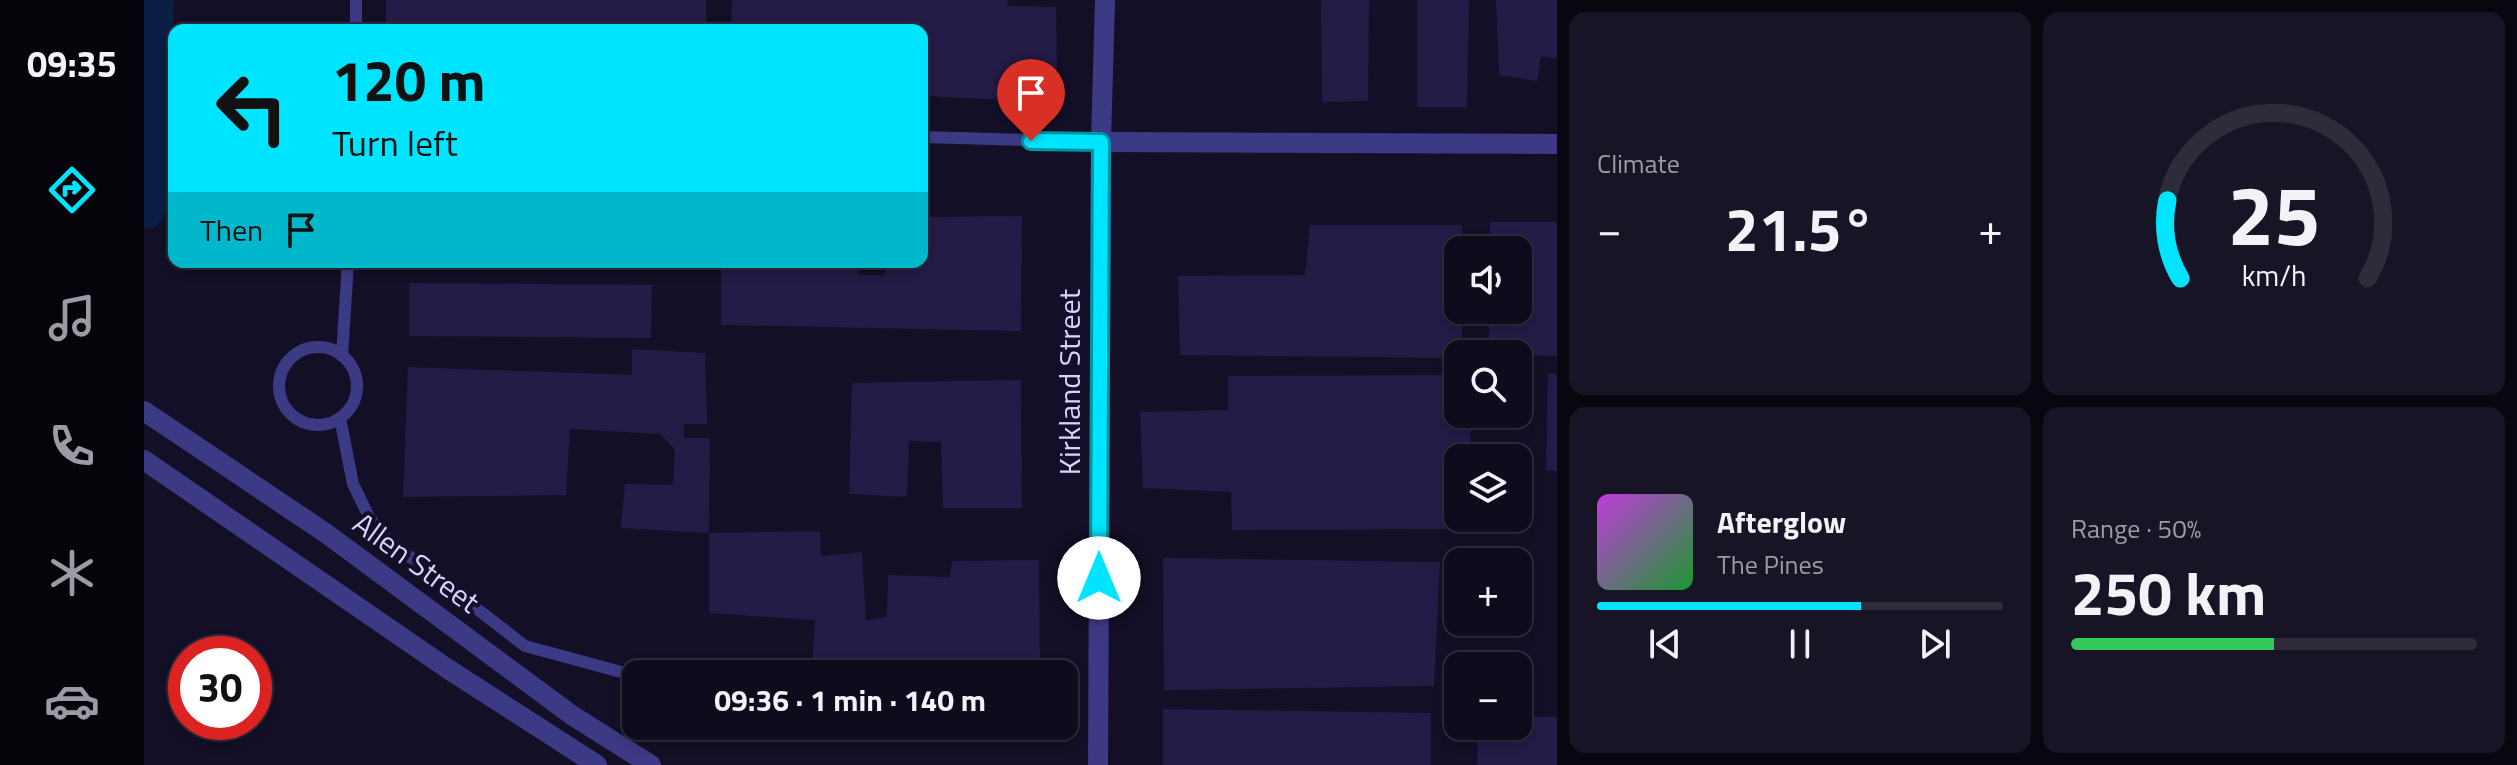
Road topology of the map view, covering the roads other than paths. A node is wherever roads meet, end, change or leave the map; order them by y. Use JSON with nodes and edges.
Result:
{"nodes":[{"id":1,"x":356,"y":0,"type":"edge"},
{"id":2,"x":1105,"y":0,"type":"edge"},
{"id":3,"x":356,"y":24,"type":"edge"},
{"id":4,"x":928,"y":137,"type":"edge"},
{"id":5,"x":1101,"y":142,"type":"junction"},
{"id":6,"x":1557,"y":144,"type":"edge"},
{"id":7,"x":348,"y":268,"type":"edge"},
{"id":8,"x":342,"y":356,"type":"junction"},
{"id":9,"x":144,"y":411,"type":"edge"},
{"id":10,"x":340,"y":418,"type":"junction"},
{"id":11,"x":144,"y":460,"type":"edge"},
{"id":12,"x":622,"y":672,"type":"edge"},
{"id":13,"x":597,"y":765,"type":"edge"},
{"id":14,"x":651,"y":765,"type":"edge"},
{"id":15,"x":1098,"y":765,"type":"edge"}],
"edges":[{"from":1,"to":3,"type":"lane"},
{"from":2,"to":5,"type":"street","name":"Kirkland Street"},
{"from":4,"to":5,"type":"lane"},
{"from":5,"to":6,"type":"street"},
{"from":5,"to":15,"type":"street","name":"Kirkland Street"},
{"from":7,"to":8,"type":"lane"},
{"from":8,"to":10,"type":"lane"},
{"from":8,"to":10,"type":"lane"},
{"from":9,"to":14,"type":"street","name":"Allen Street"},
{"from":10,"to":12,"type":"lane"},
{"from":11,"to":13,"type":"street"}]}
